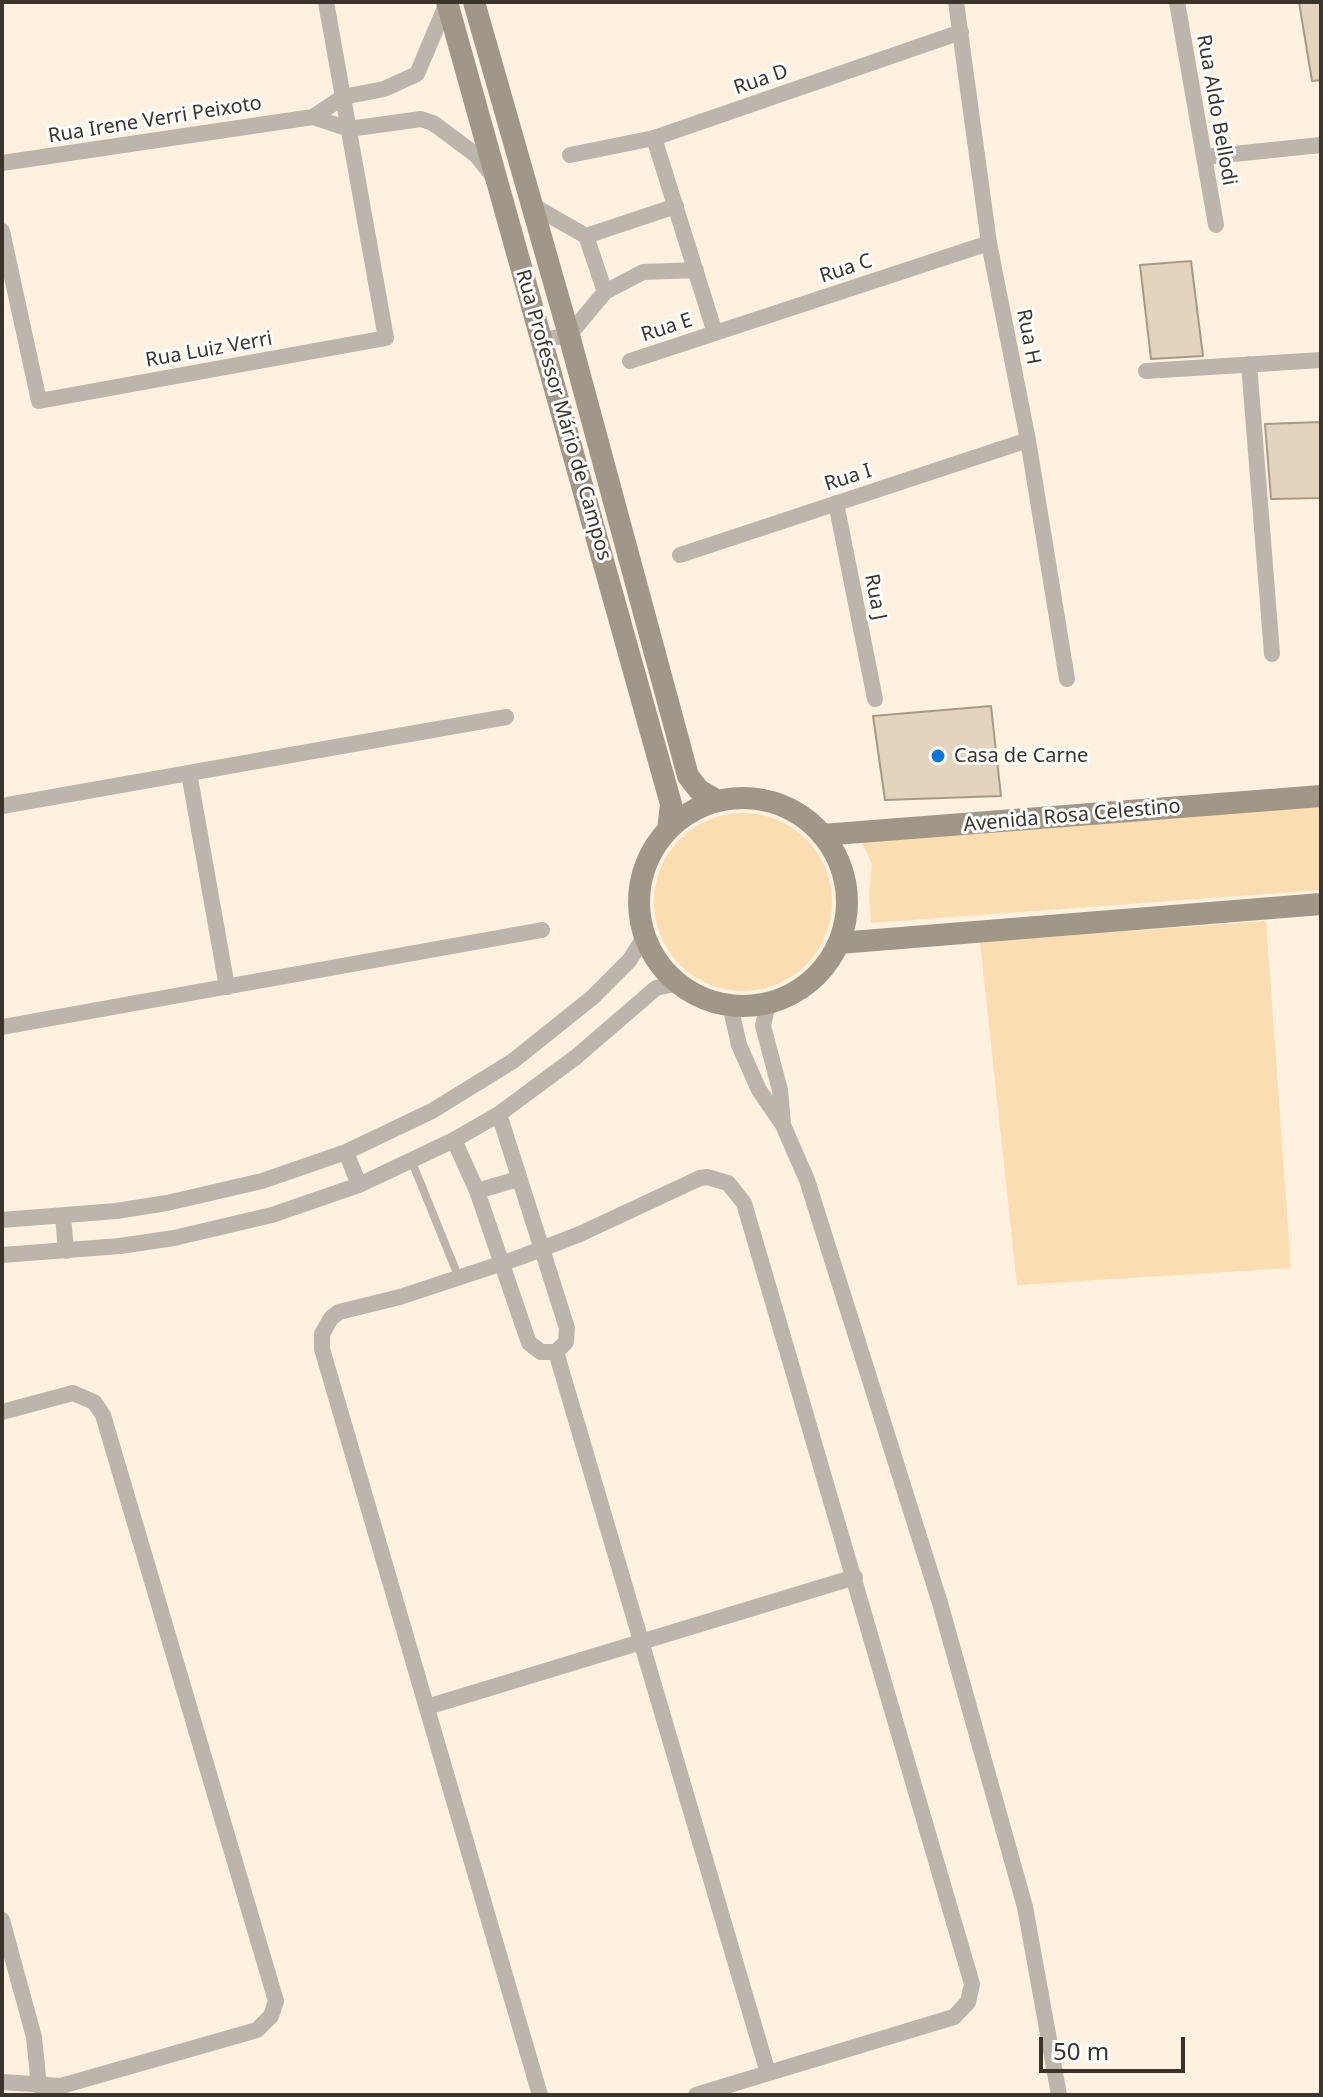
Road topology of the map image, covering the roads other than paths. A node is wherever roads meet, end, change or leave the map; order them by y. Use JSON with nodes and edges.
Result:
{"nodes":[{"id":1,"x":326,"y":2,"type":"edge"},
{"id":2,"x":447,"y":2,"type":"edge"},
{"id":3,"x":474,"y":2,"type":"edge"},
{"id":4,"x":956,"y":2,"type":"edge"},
{"id":5,"x":1177,"y":2,"type":"edge"},
{"id":6,"x":961,"y":32,"type":"junction"},
{"id":7,"x":343,"y":97,"type":"junction"},
{"id":8,"x":313,"y":117,"type":"junction"},
{"id":9,"x":349,"y":129,"type":"junction"},
{"id":10,"x":654,"y":138,"type":"junction"},
{"id":11,"x":1321,"y":145,"type":"edge"},
{"id":12,"x":570,"y":155,"type":"dead end"},
{"id":13,"x":1204,"y":157,"type":"junction"},
{"id":14,"x":2,"y":163,"type":"edge"},
{"id":15,"x":497,"y":181,"type":"junction"},
{"id":16,"x":530,"y":204,"type":"junction"},
{"id":17,"x":676,"y":206,"type":"junction"},
{"id":18,"x":1216,"y":225,"type":"dead end"},
{"id":19,"x":2,"y":231,"type":"edge"},
{"id":20,"x":586,"y":236,"type":"junction"},
{"id":21,"x":989,"y":243,"type":"junction"},
{"id":22,"x":696,"y":270,"type":"junction"},
{"id":23,"x":605,"y":292,"type":"junction"},
{"id":24,"x":9,"y":295,"type":"edge"},
{"id":25,"x":715,"y":333,"type":"junction"},
{"id":26,"x":569,"y":335,"type":"junction"},
{"id":27,"x":542,"y":340,"type":"junction"},
{"id":28,"x":1321,"y":360,"type":"edge"},
{"id":29,"x":630,"y":361,"type":"dead end"},
{"id":30,"x":1249,"y":364,"type":"junction"},
{"id":31,"x":1146,"y":371,"type":"dead end"},
{"id":32,"x":1028,"y":440,"type":"junction"},
{"id":33,"x":836,"y":503,"type":"junction"},
{"id":34,"x":680,"y":555,"type":"dead end"},
{"id":35,"x":1272,"y":654,"type":"dead end"},
{"id":36,"x":1067,"y":679,"type":"dead end"},
{"id":37,"x":875,"y":699,"type":"dead end"},
{"id":38,"x":506,"y":717,"type":"dead end"},
{"id":39,"x":189,"y":773,"type":"junction"},
{"id":40,"x":1321,"y":796,"type":"edge"},
{"id":41,"x":718,"y":801,"type":"junction"},
{"id":42,"x":2,"y":806,"type":"edge"},
{"id":43,"x":668,"y":830,"type":"junction"},
{"id":44,"x":822,"y":835,"type":"junction"},
{"id":45,"x":1321,"y":904,"type":"edge"},
{"id":46,"x":542,"y":930,"type":"dead end"},
{"id":47,"x":645,"y":936,"type":"junction"},
{"id":48,"x":839,"y":943,"type":"junction"},
{"id":49,"x":678,"y":983,"type":"junction"},
{"id":50,"x":227,"y":987,"type":"junction"},
{"id":51,"x":768,"y":1003,"type":"junction"},
{"id":52,"x":730,"y":1005,"type":"junction"},
{"id":53,"x":2,"y":1027,"type":"edge"},
{"id":54,"x":499,"y":1114,"type":"junction"},
{"id":55,"x":783,"y":1125,"type":"junction"},
{"id":56,"x":454,"y":1140,"type":"junction"},
{"id":57,"x":346,"y":1152,"type":"junction"},
{"id":58,"x":412,"y":1162,"type":"junction"},
{"id":59,"x":518,"y":1179,"type":"junction"},
{"id":60,"x":359,"y":1185,"type":"junction"},
{"id":61,"x":477,"y":1191,"type":"junction"},
{"id":62,"x":63,"y":1216,"type":"junction"},
{"id":63,"x":2,"y":1220,"type":"edge"},
{"id":64,"x":543,"y":1249,"type":"junction"},
{"id":65,"x":66,"y":1251,"type":"junction"},
{"id":66,"x":2,"y":1255,"type":"edge"},
{"id":67,"x":501,"y":1264,"type":"junction"},
{"id":68,"x":459,"y":1279,"type":"junction"},
{"id":69,"x":556,"y":1352,"type":"junction"},
{"id":70,"x":2,"y":1412,"type":"edge"},
{"id":71,"x":855,"y":1577,"type":"junction"},
{"id":72,"x":641,"y":1642,"type":"junction"},
{"id":73,"x":427,"y":1707,"type":"junction"},
{"id":74,"x":2,"y":1920,"type":"edge"},
{"id":75,"x":768,"y":2073,"type":"junction"},
{"id":76,"x":2,"y":2082,"type":"edge"},
{"id":77,"x":39,"y":2086,"type":"junction"},
{"id":78,"x":540,"y":2095,"type":"edge"},
{"id":79,"x":696,"y":2095,"type":"edge"},
{"id":80,"x":1059,"y":2095,"type":"edge"}],
"edges":[{"from":1,"to":7,"type":"street"},
{"from":2,"to":7,"type":"street"},
{"from":2,"to":15,"type":"street","name":"Rua Professor Mário de Campos"},
{"from":3,"to":16,"type":"street","name":"Rua Professor Mário de Campos"},
{"from":4,"to":6,"type":"street","name":"Rua H"},
{"from":5,"to":13,"type":"street","name":"Rua Aldo Bellodi"},
{"from":6,"to":10,"type":"street","name":"Rua D"},
{"from":6,"to":21,"type":"street","name":"Rua H"},
{"from":7,"to":8,"type":"street"},
{"from":7,"to":9,"type":"street"},
{"from":8,"to":9,"type":"street"},
{"from":8,"to":14,"type":"street","name":"Rua Irene Verri Peixoto"},
{"from":9,"to":15,"type":"street"},
{"from":9,"to":24,"type":"street","name":"Rua Luiz Verri"},
{"from":10,"to":12,"type":"street","name":"Rua D"},
{"from":10,"to":17,"type":"street"},
{"from":11,"to":13,"type":"street"},
{"from":13,"to":18,"type":"street","name":"Rua Aldo Bellodi"},
{"from":15,"to":27,"type":"street","name":"Rua Professor Mário de Campos"},
{"from":16,"to":20,"type":"street"},
{"from":16,"to":26,"type":"street","name":"Rua Professor Mário de Campos"},
{"from":17,"to":20,"type":"street"},
{"from":17,"to":22,"type":"street"},
{"from":19,"to":24,"type":"street"},
{"from":20,"to":23,"type":"street"},
{"from":21,"to":25,"type":"street","name":"Rua C"},
{"from":21,"to":32,"type":"street","name":"Rua H"},
{"from":22,"to":23,"type":"street"},
{"from":22,"to":25,"type":"street"},
{"from":23,"to":26,"type":"street"},
{"from":25,"to":29,"type":"street","name":"Rua E"},
{"from":26,"to":27,"type":"street"},
{"from":26,"to":41,"type":"street","name":"Rua Professor Mário de Campos"},
{"from":27,"to":43,"type":"street","name":"Rua Professor Mário de Campos"},
{"from":28,"to":30,"type":"street"},
{"from":30,"to":31,"type":"street"},
{"from":30,"to":35,"type":"street"},
{"from":32,"to":33,"type":"street","name":"Rua I"},
{"from":32,"to":36,"type":"street","name":"Rua H"},
{"from":33,"to":34,"type":"street","name":"Rua I"},
{"from":33,"to":37,"type":"street","name":"Rua J"},
{"from":38,"to":39,"type":"street"},
{"from":39,"to":42,"type":"street"},
{"from":39,"to":50,"type":"street"},
{"from":40,"to":44,"type":"street","name":"Avenida Rosa Celestino"},
{"from":41,"to":43,"type":"street"},
{"from":41,"to":44,"type":"street"},
{"from":43,"to":47,"type":"street"},
{"from":44,"to":48,"type":"street"},
{"from":45,"to":48,"type":"street"},
{"from":46,"to":50,"type":"street"},
{"from":47,"to":49,"type":"street"},
{"from":47,"to":57,"type":"street"},
{"from":48,"to":51,"type":"street"},
{"from":49,"to":52,"type":"street"},
{"from":49,"to":54,"type":"street"},
{"from":50,"to":53,"type":"street"},
{"from":51,"to":52,"type":"street"},
{"from":51,"to":55,"type":"street"},
{"from":52,"to":55,"type":"street"},
{"from":54,"to":56,"type":"street"},
{"from":54,"to":59,"type":"street"},
{"from":55,"to":80,"type":"street"},
{"from":56,"to":58,"type":"street"},
{"from":56,"to":61,"type":"street"},
{"from":57,"to":60,"type":"street"},
{"from":57,"to":62,"type":"street"},
{"from":58,"to":60,"type":"street"},
{"from":58,"to":68,"type":"lane"},
{"from":59,"to":61,"type":"street"},
{"from":59,"to":64,"type":"street"},
{"from":60,"to":65,"type":"street"},
{"from":61,"to":67,"type":"street"},
{"from":62,"to":63,"type":"street"},
{"from":62,"to":65,"type":"street"},
{"from":64,"to":67,"type":"street"},
{"from":64,"to":69,"type":"street"},
{"from":64,"to":71,"type":"street"},
{"from":65,"to":66,"type":"street"},
{"from":67,"to":68,"type":"street"},
{"from":67,"to":69,"type":"street"},
{"from":68,"to":73,"type":"street"},
{"from":69,"to":72,"type":"street"},
{"from":70,"to":77,"type":"street"},
{"from":71,"to":72,"type":"street"},
{"from":71,"to":75,"type":"street"},
{"from":72,"to":73,"type":"street"},
{"from":72,"to":75,"type":"street"},
{"from":73,"to":78,"type":"street"},
{"from":74,"to":77,"type":"street"},
{"from":75,"to":79,"type":"street"},
{"from":76,"to":77,"type":"street"}]}
